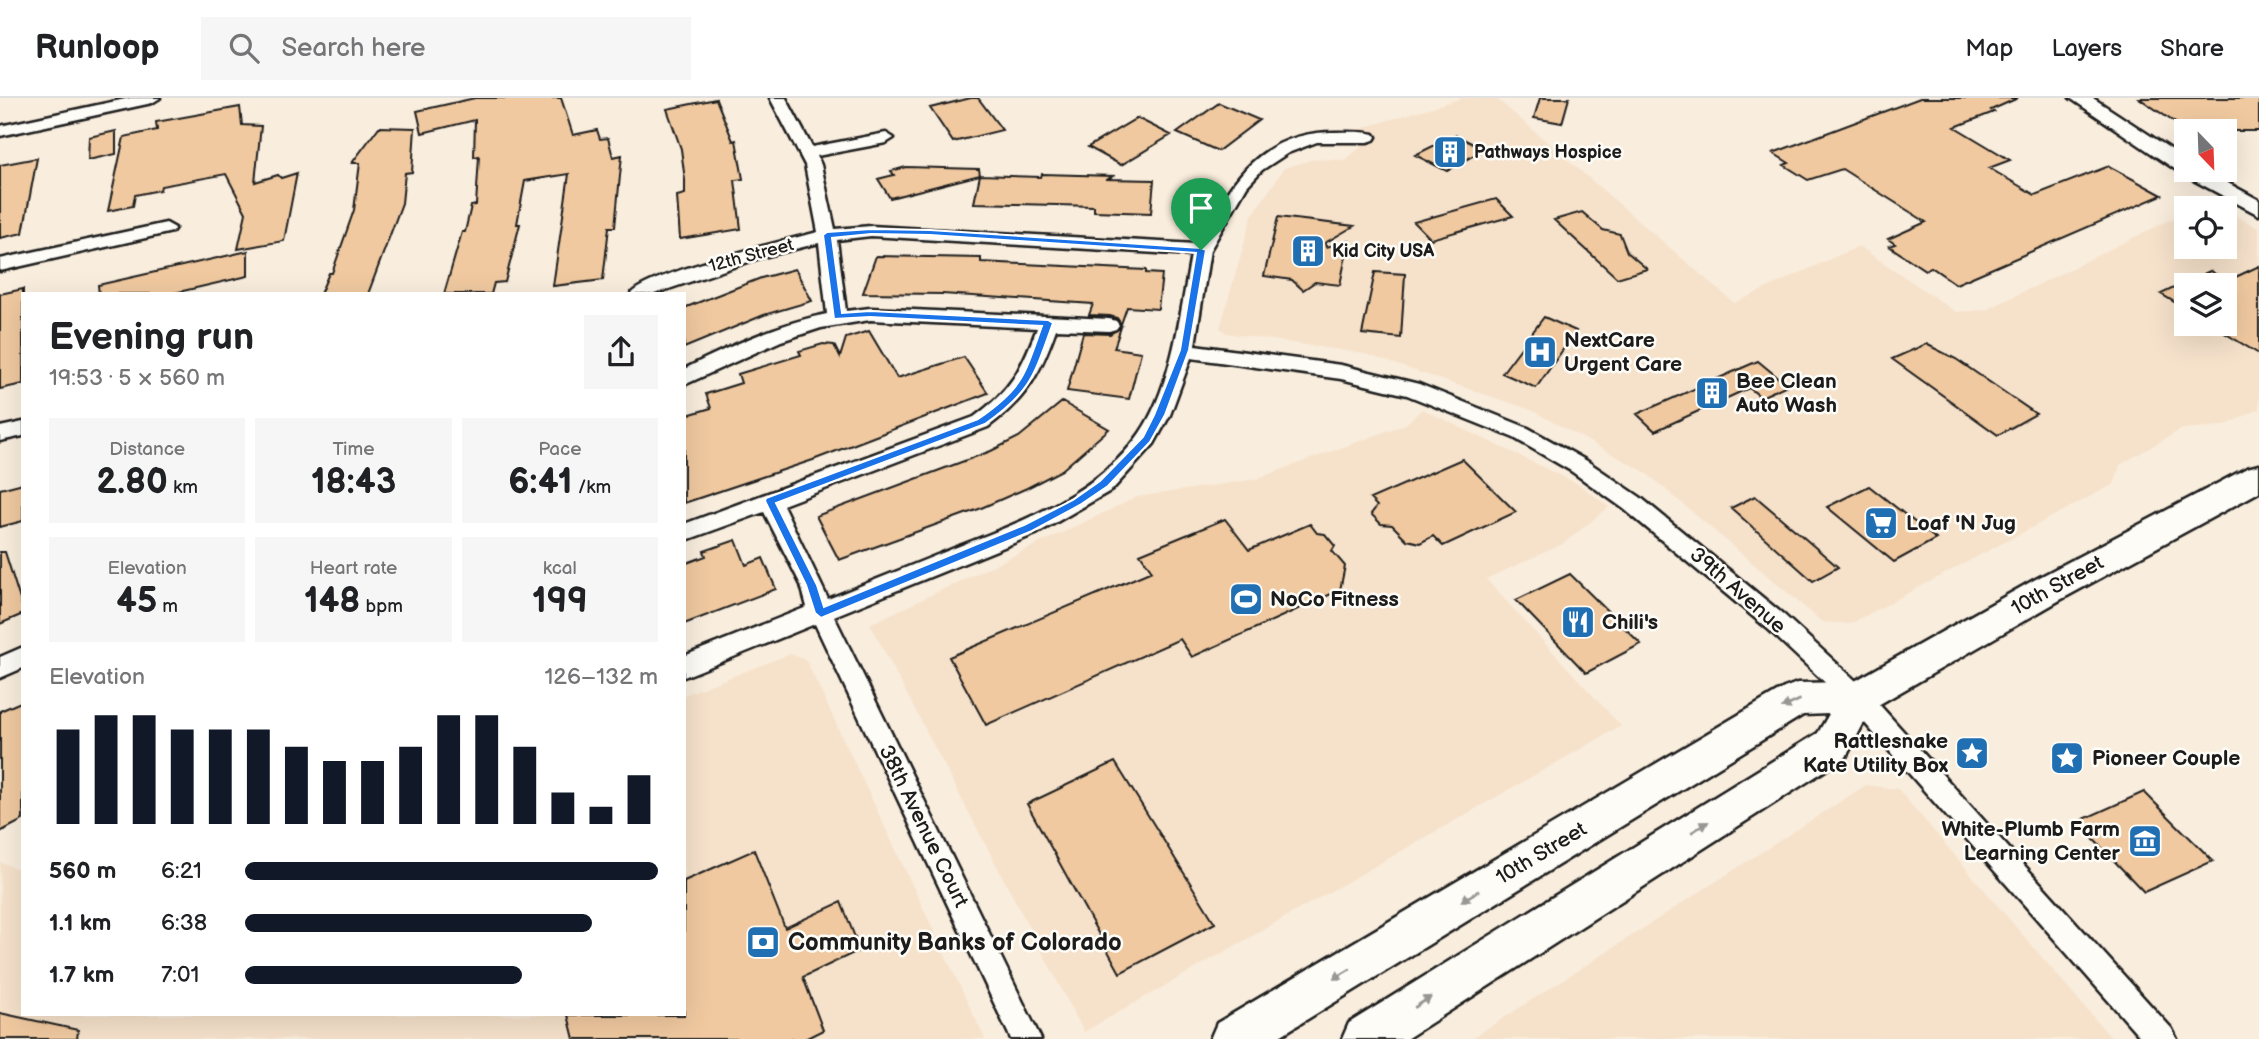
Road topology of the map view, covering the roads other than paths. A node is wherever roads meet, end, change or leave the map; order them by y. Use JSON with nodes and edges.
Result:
{"nodes":[{"id":1,"x":152,"y":98,"type":"edge"},
{"id":2,"x":778,"y":98,"type":"edge"},
{"id":3,"x":2080,"y":98,"type":"edge"},
{"id":4,"x":0,"y":131,"type":"edge"},
{"id":5,"x":1368,"y":137,"type":"dead end"},
{"id":6,"x":886,"y":138,"type":"dead end"},
{"id":7,"x":808,"y":153,"type":"junction"},
{"id":8,"x":2174,"y":160,"type":"edge"},
{"id":9,"x":2211,"y":182,"type":"edge"},
{"id":10,"x":2259,"y":209,"type":"edge"},
{"id":11,"x":166,"y":228,"type":"dead end"},
{"id":12,"x":827,"y":235,"type":"junction"},
{"id":13,"x":1201,"y":250,"type":"junction"},
{"id":14,"x":0,"y":265,"type":"edge"},
{"id":15,"x":643,"y":292,"type":"edge"},
{"id":16,"x":837,"y":317,"type":"junction"},
{"id":17,"x":1048,"y":323,"type":"junction"},
{"id":18,"x":1109,"y":325,"type":"dead end"},
{"id":19,"x":1184,"y":350,"type":"junction"},
{"id":20,"x":686,"y":377,"type":"edge"},
{"id":21,"x":21,"y":429,"type":"edge"},
{"id":22,"x":0,"y":434,"type":"edge"},
{"id":23,"x":2259,"y":477,"type":"edge"},
{"id":24,"x":770,"y":501,"type":"junction"},
{"id":25,"x":686,"y":532,"type":"edge"},
{"id":26,"x":821,"y":613,"type":"junction"},
{"id":27,"x":21,"y":658,"type":"edge"},
{"id":28,"x":686,"y":666,"type":"edge"},
{"id":29,"x":0,"y":668,"type":"edge"},
{"id":30,"x":1858,"y":698,"type":"junction"},
{"id":31,"x":1026,"y":1039,"type":"edge"},
{"id":32,"x":1233,"y":1039,"type":"edge"},
{"id":33,"x":1365,"y":1039,"type":"edge"},
{"id":34,"x":2162,"y":1039,"type":"edge"}],
"edges":[{"from":1,"to":4,"type":"street"},
{"from":2,"to":7,"type":"street"},
{"from":3,"to":8,"type":"street"},
{"from":5,"to":13,"type":"street"},
{"from":6,"to":7,"type":"street"},
{"from":7,"to":12,"type":"street"},
{"from":9,"to":10,"type":"street"},
{"from":11,"to":14,"type":"street"},
{"from":12,"to":13,"type":"street","name":"12th Street"},
{"from":12,"to":15,"type":"street","name":"12th Street"},
{"from":12,"to":16,"type":"street"},
{"from":13,"to":19,"type":"street"},
{"from":16,"to":17,"type":"street"},
{"from":16,"to":20,"type":"street"},
{"from":17,"to":18,"type":"street"},
{"from":17,"to":24,"type":"street"},
{"from":19,"to":26,"type":"street"},
{"from":19,"to":30,"type":"street","name":"39th Avenue"},
{"from":21,"to":22,"type":"street"},
{"from":23,"to":30,"type":"main road","name":"10th Street"},
{"from":24,"to":25,"type":"street"},
{"from":24,"to":26,"type":"street","name":"38th Avenue Court"},
{"from":26,"to":28,"type":"street"},
{"from":26,"to":31,"type":"street","name":"38th Avenue Court"},
{"from":27,"to":29,"type":"street"},
{"from":30,"to":32,"type":"main road","name":"10th Street","one_way":true},
{"from":33,"to":30,"type":"main road","one_way":true},
{"from":30,"to":34,"type":"street","name":"39th Avenue"}]}
